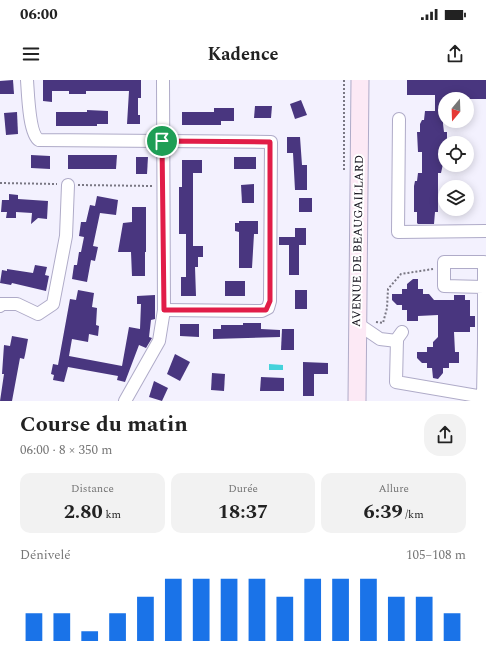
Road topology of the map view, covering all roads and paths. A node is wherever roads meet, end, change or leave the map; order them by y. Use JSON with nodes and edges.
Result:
{"nodes":[{"id":1,"x":27,"y":80,"type":"edge"},
{"id":2,"x":163,"y":80,"type":"edge"},
{"id":3,"x":360,"y":80,"type":"edge"},
{"id":4,"x":399,"y":119,"type":"dead end"},
{"id":5,"x":162,"y":141,"type":"junction"},
{"id":6,"x":0,"y":183,"type":"edge"},
{"id":7,"x":68,"y":185,"type":"junction"},
{"id":8,"x":163,"y":186,"type":"junction"},
{"id":9,"x":486,"y":231,"type":"edge"},
{"id":10,"x":444,"y":268,"type":"junction"},
{"id":11,"x":484,"y":287,"type":"junction"},
{"id":12,"x":0,"y":306,"type":"edge"},
{"id":13,"x":164,"y":310,"type":"junction"},
{"id":14,"x":358,"y":323,"type":"junction"},
{"id":15,"x":485,"y":342,"type":"edge"},
{"id":16,"x":484,"y":397,"type":"edge"},
{"id":17,"x":125,"y":401,"type":"edge"},
{"id":18,"x":357,"y":401,"type":"edge"}],
"edges":[{"from":1,"to":5,"type":"street"},
{"from":2,"to":5,"type":"street"},
{"from":3,"to":14,"type":"main road","name":"AVENUE DE BEAUGAILLARD"},
{"from":4,"to":9,"type":"street"},
{"from":5,"to":8,"type":"street"},
{"from":5,"to":13,"type":"street"},
{"from":6,"to":7,"type":"path"},
{"from":7,"to":8,"type":"path"},
{"from":7,"to":12,"type":"street"},
{"from":8,"to":13,"type":"street"},
{"from":10,"to":11,"type":"street"},
{"from":10,"to":11,"type":"street"},
{"from":10,"to":14,"type":"path"},
{"from":11,"to":15,"type":"street"},
{"from":13,"to":17,"type":"street"},
{"from":14,"to":16,"type":"street"},
{"from":14,"to":18,"type":"main road","name":"AVENUE DE BEAUGAILLARD"},
{"from":15,"to":16,"type":"street"}]}
